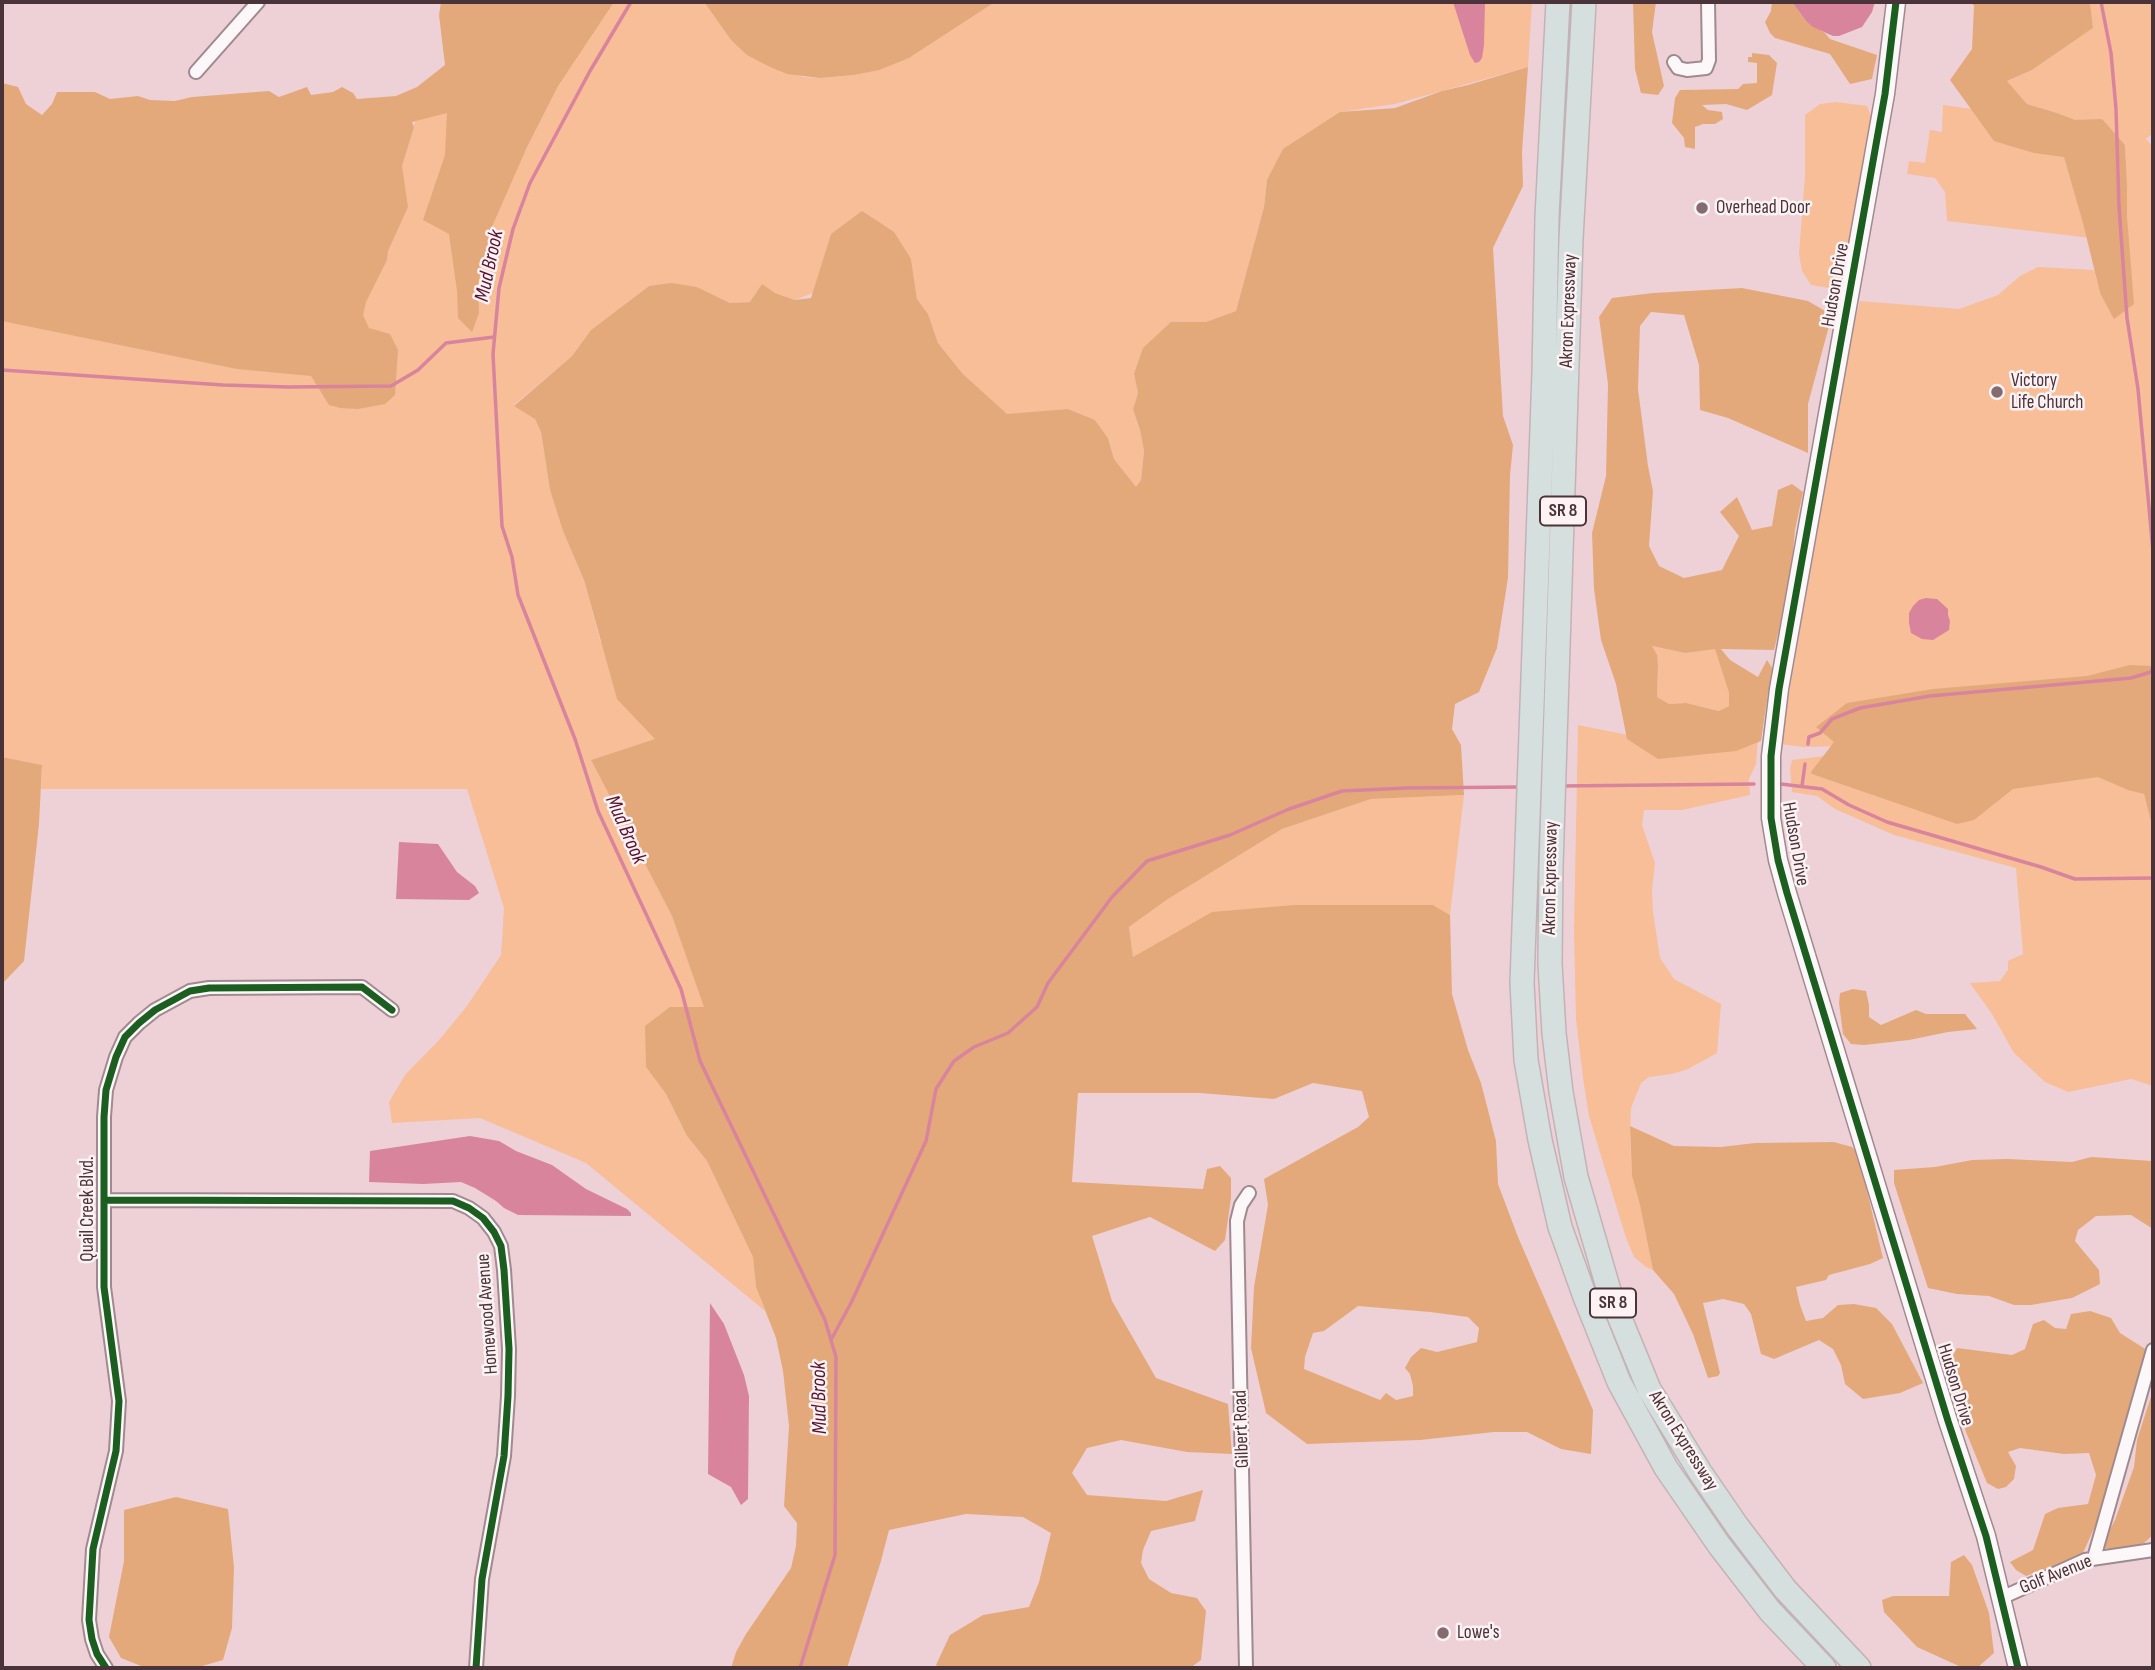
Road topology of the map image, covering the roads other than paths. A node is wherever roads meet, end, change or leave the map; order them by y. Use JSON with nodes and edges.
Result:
{"nodes":[{"id":1,"x":258,"y":2,"type":"edge"},
{"id":2,"x":1558,"y":2,"type":"edge"},
{"id":3,"x":1584,"y":2,"type":"edge"},
{"id":4,"x":1708,"y":2,"type":"edge"},
{"id":5,"x":1896,"y":2,"type":"edge"},
{"id":6,"x":1674,"y":62,"type":"dead end"},
{"id":7,"x":196,"y":72,"type":"dead end"},
{"id":8,"x":392,"y":1010,"type":"dead end"},
{"id":9,"x":1249,"y":1193,"type":"dead end"},
{"id":10,"x":105,"y":1200,"type":"junction"},
{"id":11,"x":2153,"y":1350,"type":"edge"},
{"id":12,"x":2153,"y":1550,"type":"edge"},
{"id":13,"x":2094,"y":1558,"type":"junction"},
{"id":14,"x":2001,"y":1598,"type":"junction"},
{"id":15,"x":106,"y":1668,"type":"edge"},
{"id":16,"x":476,"y":1668,"type":"edge"},
{"id":17,"x":1247,"y":1668,"type":"edge"},
{"id":18,"x":1824,"y":1668,"type":"edge"},
{"id":19,"x":1859,"y":1668,"type":"edge"},
{"id":20,"x":2018,"y":1668,"type":"edge"}],
"edges":[{"from":1,"to":7,"type":"street"},
{"from":2,"to":18,"type":"highway","name":"Akron Expressway","number":"SR 8"},
{"from":3,"to":19,"type":"highway","name":"Akron Expressway","number":"SR 8"},
{"from":4,"to":6,"type":"street"},
{"from":5,"to":14,"type":"street","name":"Hudson Drive"},
{"from":8,"to":10,"type":"street","name":"Quail Creek Blvd."},
{"from":9,"to":17,"type":"street","name":"Gilbert Road"},
{"from":10,"to":15,"type":"street","name":"Quail Creek Blvd."},
{"from":10,"to":16,"type":"street","name":"Homewood Avenue"},
{"from":11,"to":13,"type":"street"},
{"from":12,"to":13,"type":"street","name":"Golf Avenue"},
{"from":13,"to":14,"type":"street","name":"Golf Avenue"},
{"from":14,"to":20,"type":"street","name":"Hudson Drive"}]}
